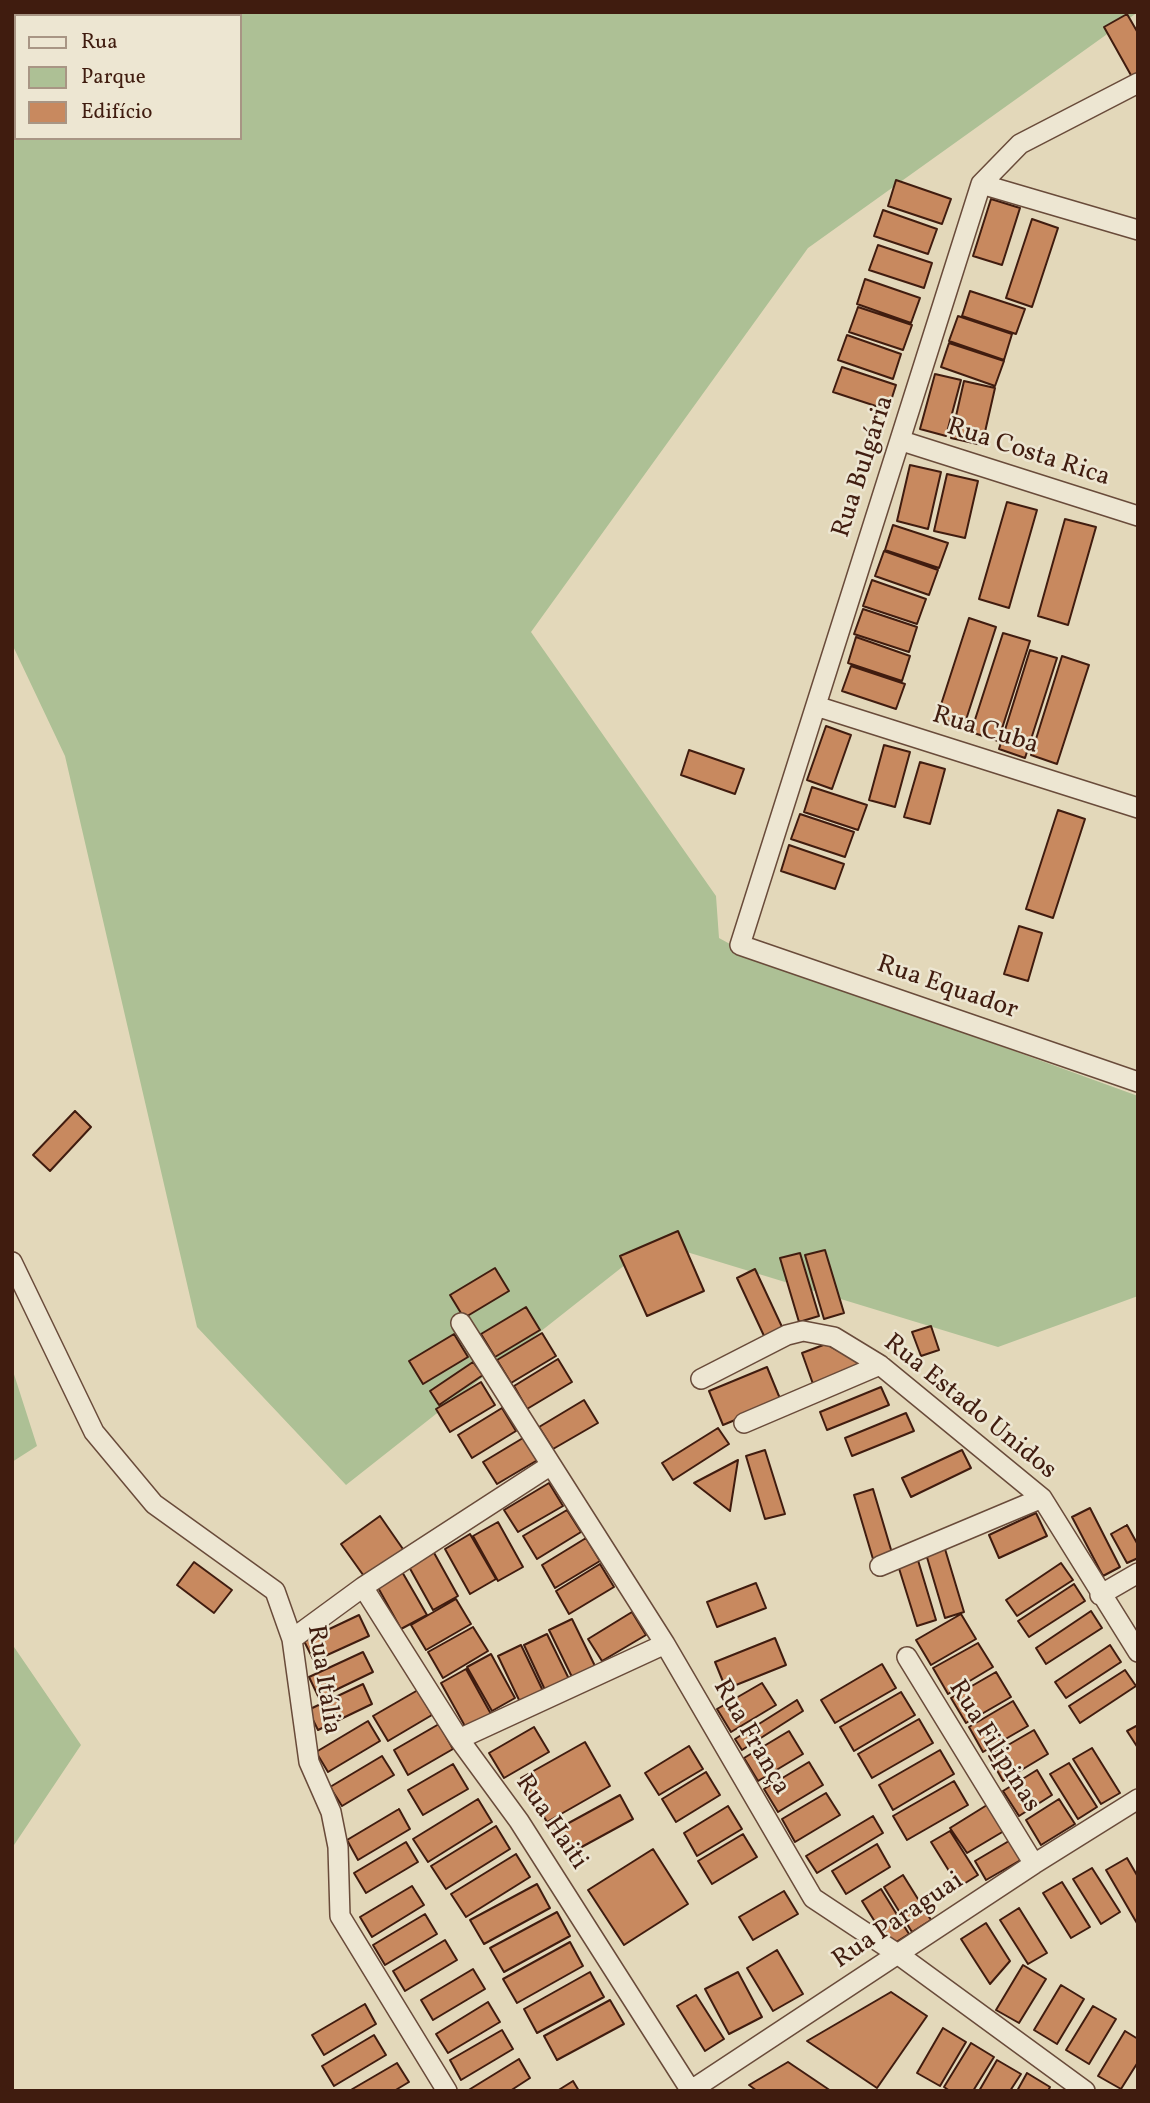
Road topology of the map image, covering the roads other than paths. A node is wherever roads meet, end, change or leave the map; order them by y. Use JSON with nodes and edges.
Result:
{"nodes":[{"id":1,"x":1138,"y":83,"type":"edge"},
{"id":2,"x":981,"y":184,"type":"junction"},
{"id":3,"x":1138,"y":230,"type":"edge"},
{"id":4,"x":902,"y":441,"type":"junction"},
{"id":5,"x":1138,"y":516,"type":"edge"},
{"id":6,"x":816,"y":706,"type":"junction"},
{"id":7,"x":1138,"y":808,"type":"edge"},
{"id":8,"x":740,"y":945,"type":"joint"},
{"id":9,"x":1138,"y":1082,"type":"edge"},
{"id":10,"x":12,"y":1262,"type":"edge"},
{"id":11,"x":461,"y":1323,"type":"dead end"},
{"id":12,"x":880,"y":1365,"type":"junction"},
{"id":13,"x":701,"y":1379,"type":"dead end"},
{"id":14,"x":744,"y":1423,"type":"dead end"},
{"id":15,"x":551,"y":1465,"type":"junction"},
{"id":16,"x":1042,"y":1498,"type":"junction"},
{"id":17,"x":880,"y":1566,"type":"dead end"},
{"id":18,"x":1138,"y":1573,"type":"edge"},
{"id":19,"x":363,"y":1587,"type":"junction"},
{"id":20,"x":1100,"y":1595,"type":"junction"},
{"id":21,"x":292,"y":1639,"type":"junction"},
{"id":22,"x":665,"y":1644,"type":"junction"},
{"id":23,"x":1138,"y":1652,"type":"edge"},
{"id":24,"x":907,"y":1657,"type":"dead end"},
{"id":25,"x":459,"y":1739,"type":"junction"},
{"id":26,"x":1138,"y":1799,"type":"edge"},
{"id":27,"x":1034,"y":1864,"type":"junction"},
{"id":28,"x":899,"y":1955,"type":"junction"},
{"id":29,"x":447,"y":2091,"type":"edge"},
{"id":30,"x":690,"y":2091,"type":"edge"},
{"id":31,"x":1085,"y":2091,"type":"edge"}],
"edges":[{"from":1,"to":2,"type":"street","name":"Rua Bulgária"},
{"from":2,"to":3,"type":"street"},
{"from":2,"to":4,"type":"street","name":"Rua Bulgária"},
{"from":4,"to":5,"type":"street","name":"Rua Costa Rica"},
{"from":4,"to":6,"type":"street","name":"Rua Bulgária"},
{"from":6,"to":7,"type":"street","name":"Rua Cuba"},
{"from":6,"to":8,"type":"street","name":"Rua Bulgária"},
{"from":8,"to":9,"type":"street","name":"Rua Equador"},
{"from":10,"to":21,"type":"street","name":"Rua Itália"},
{"from":11,"to":15,"type":"street","name":"Rua França"},
{"from":12,"to":13,"type":"street","name":"Rua Estado Unidos"},
{"from":12,"to":14,"type":"street"},
{"from":12,"to":16,"type":"street","name":"Rua Estado Unidos"},
{"from":15,"to":19,"type":"street"},
{"from":15,"to":22,"type":"street","name":"Rua França"},
{"from":16,"to":17,"type":"street"},
{"from":16,"to":20,"type":"street","name":"Rua Estado Unidos"},
{"from":18,"to":20,"type":"street"},
{"from":19,"to":21,"type":"street"},
{"from":19,"to":25,"type":"street","name":"Rua Haiti"},
{"from":20,"to":23,"type":"street","name":"Rua Estado Unidos"},
{"from":21,"to":29,"type":"street","name":"Rua Itália"},
{"from":22,"to":25,"type":"street"},
{"from":22,"to":28,"type":"street","name":"Rua França"},
{"from":24,"to":27,"type":"street","name":"Rua Filipinas"},
{"from":25,"to":30,"type":"street","name":"Rua Haiti"},
{"from":26,"to":27,"type":"street","name":"Rua Paraguai"},
{"from":27,"to":28,"type":"street","name":"Rua Paraguai"},
{"from":28,"to":30,"type":"street","name":"Rua Paraguai"},
{"from":28,"to":31,"type":"street","name":"Rua França"}]}
